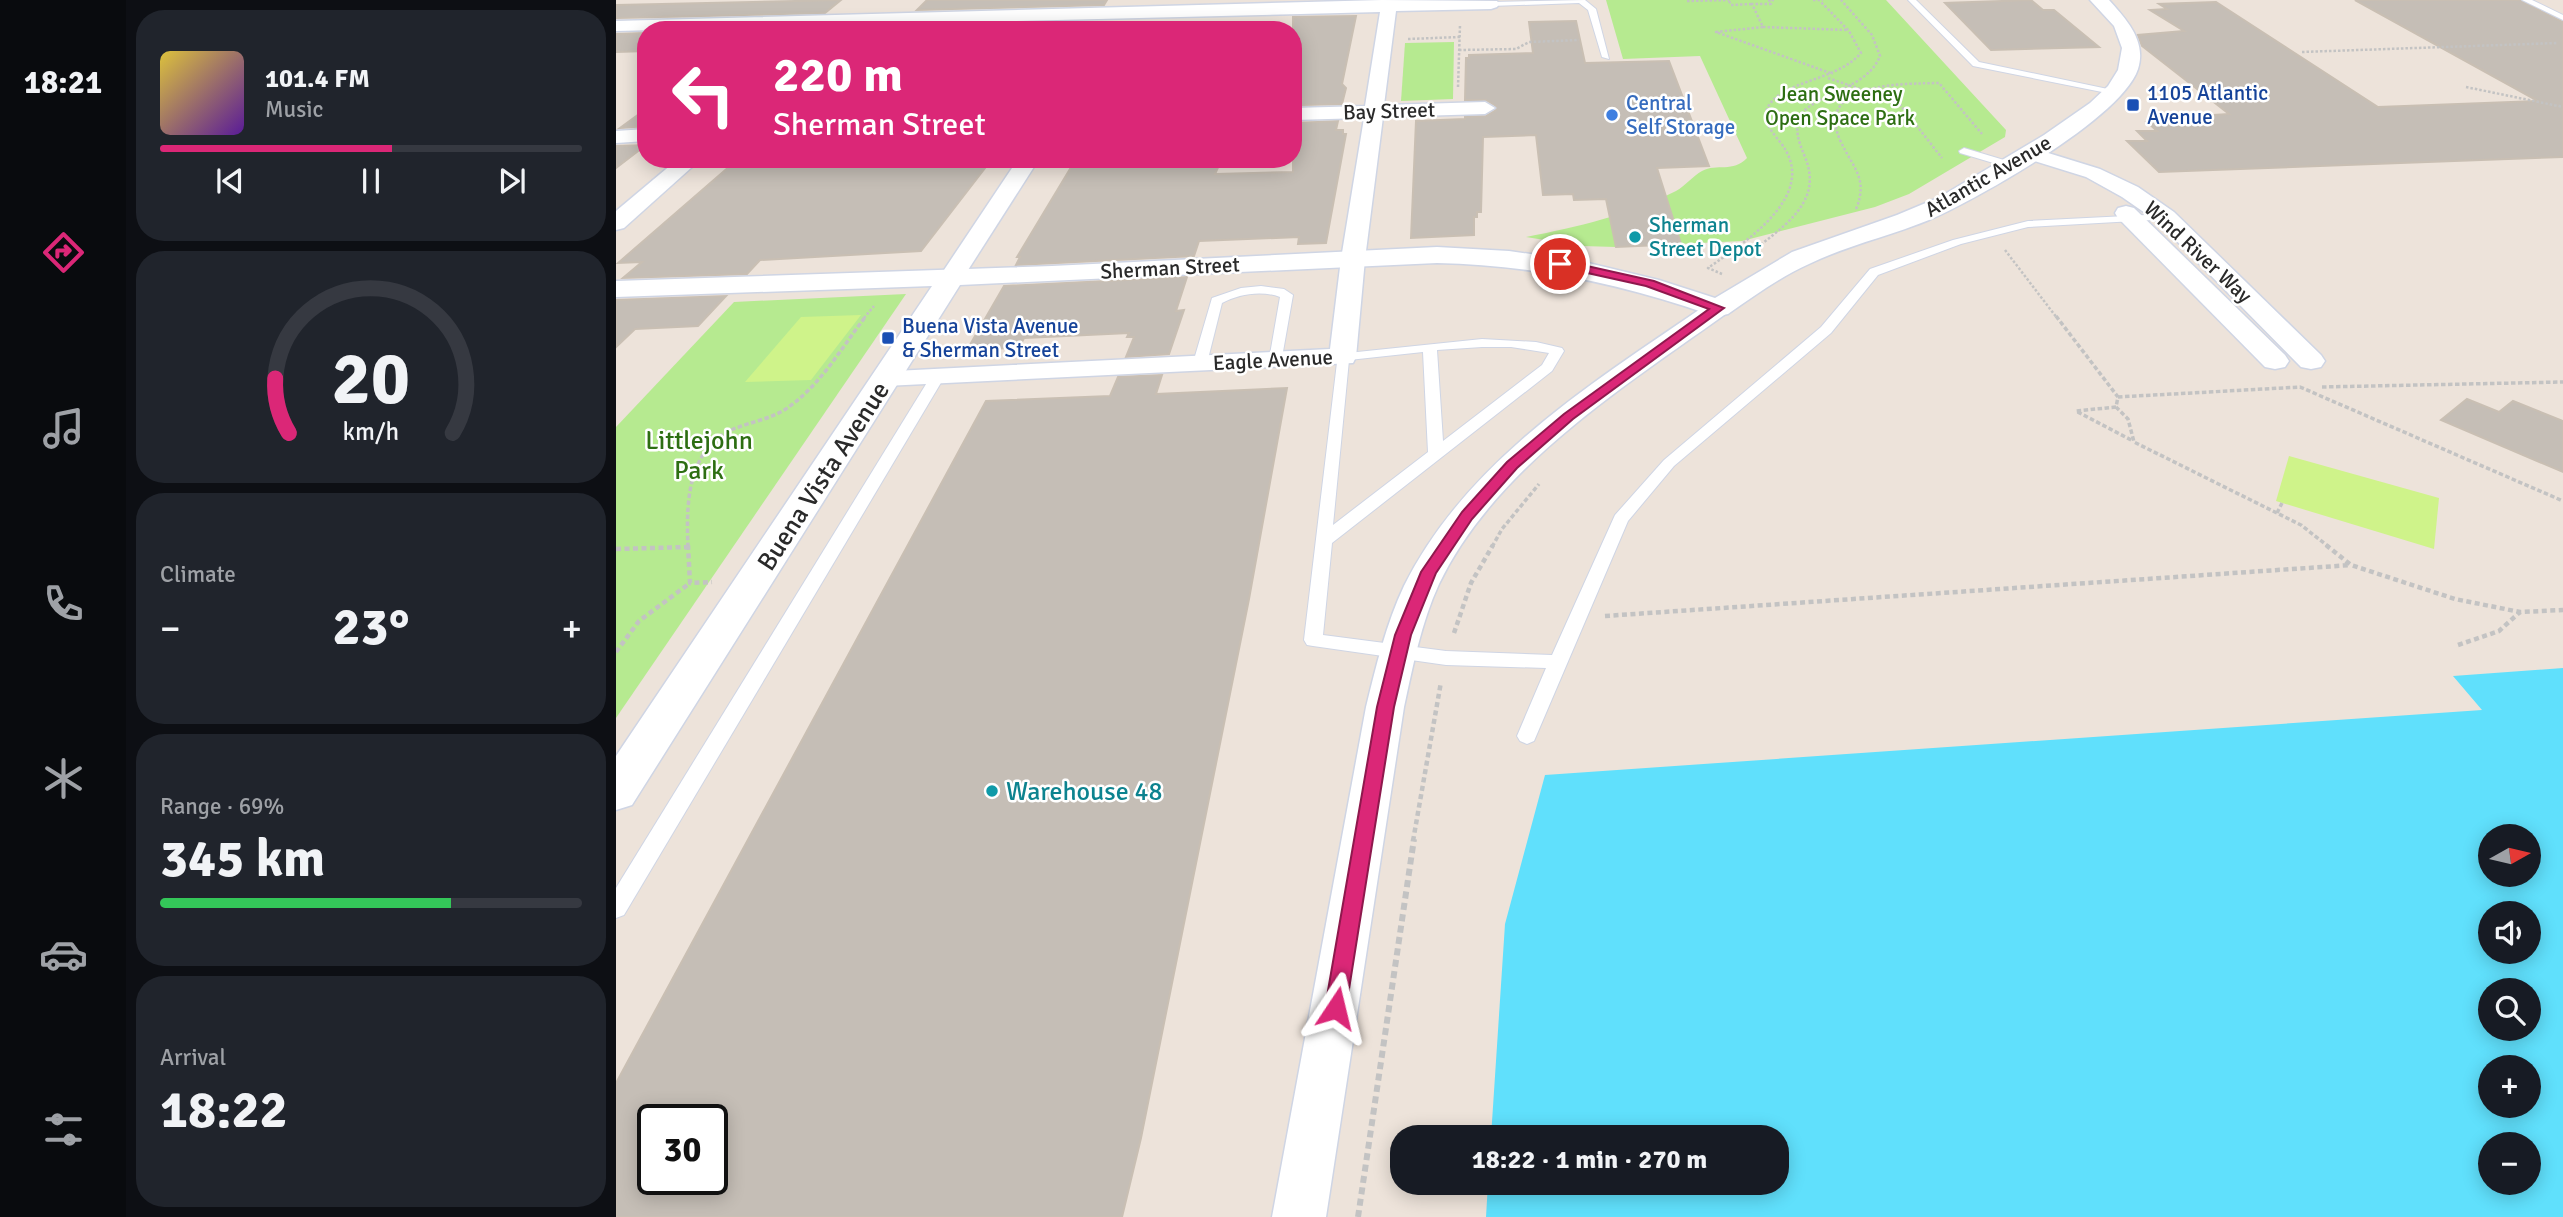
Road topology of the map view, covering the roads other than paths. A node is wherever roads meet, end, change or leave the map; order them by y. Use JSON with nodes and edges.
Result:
{"nodes":[{"id":1,"x":878,"y":0,"type":"edge"},
{"id":2,"x":1912,"y":0,"type":"edge"},
{"id":3,"x":2099,"y":0,"type":"edge"},
{"id":4,"x":2526,"y":0,"type":"edge"},
{"id":5,"x":1580,"y":1,"type":"edge"},
{"id":6,"x":1390,"y":3,"type":"edge"},
{"id":7,"x":1491,"y":4,"type":"joint"},
{"id":8,"x":1130,"y":6,"type":"edge"},
{"id":9,"x":2563,"y":18,"type":"edge"},
{"id":10,"x":854,"y":21,"type":"edge"},
{"id":11,"x":897,"y":21,"type":"edge"},
{"id":12,"x":1120,"y":21,"type":"edge"},
{"id":13,"x":616,"y":26,"type":"edge"},
{"id":14,"x":637,"y":26,"type":"edge"},
{"id":15,"x":1606,"y":57,"type":"dead end"},
{"id":16,"x":2117,"y":92,"type":"junction"},
{"id":17,"x":1485,"y":108,"type":"dead end"},
{"id":18,"x":1375,"y":111,"type":"junction"},
{"id":19,"x":1302,"y":114,"type":"edge"},
{"id":20,"x":637,"y":136,"type":"edge"},
{"id":21,"x":616,"y":137,"type":"edge"},
{"id":22,"x":1964,"y":151,"type":"dead end"},
{"id":23,"x":2020,"y":159,"type":"junction"},
{"id":24,"x":680,"y":168,"type":"edge"},
{"id":25,"x":1024,"y":168,"type":"edge"},
{"id":26,"x":2166,"y":216,"type":"junction"},
{"id":27,"x":2132,"y":218,"type":"junction"},
{"id":28,"x":616,"y":223,"type":"edge"},
{"id":29,"x":1353,"y":258,"type":"junction"},
{"id":30,"x":1052,"y":274,"type":"junction"},
{"id":31,"x":952,"y":276,"type":"junction"},
{"id":32,"x":616,"y":289,"type":"edge"},
{"id":33,"x":1718,"y":308,"type":"junction"},
{"id":34,"x":916,"y":334,"type":"junction"},
{"id":35,"x":1430,"y":349,"type":"junction"},
{"id":36,"x":1343,"y":357,"type":"junction"},
{"id":37,"x":1276,"y":360,"type":"junction"},
{"id":38,"x":2275,"y":361,"type":"dead end"},
{"id":39,"x":2311,"y":361,"type":"dead end"},
{"id":40,"x":1200,"y":363,"type":"junction"},
{"id":41,"x":938,"y":376,"type":"junction"},
{"id":42,"x":885,"y":378,"type":"junction"},
{"id":43,"x":1436,"y":454,"type":"junction"},
{"id":44,"x":1323,"y":541,"type":"junction"},
{"id":45,"x":1398,"y":653,"type":"junction"},
{"id":46,"x":1558,"y":662,"type":"junction"},
{"id":47,"x":1527,"y":736,"type":"dead end"},
{"id":48,"x":616,"y":792,"type":"edge"},
{"id":49,"x":616,"y":908,"type":"edge"},
{"id":50,"x":1299,"y":1217,"type":"edge"}],
"edges":[{"from":1,"to":10,"type":"street"},
{"from":2,"to":16,"type":"lane"},
{"from":3,"to":16,"type":"street","name":"Atlantic Avenue"},
{"from":4,"to":9,"type":"lane"},
{"from":5,"to":7,"type":"lane"},
{"from":5,"to":15,"type":"lane"},
{"from":6,"to":7,"type":"street"},
{"from":6,"to":8,"type":"street"},
{"from":6,"to":18,"type":"street","name":"Eagle Avenue"},
{"from":8,"to":11,"type":"street"},
{"from":8,"to":12,"type":"street"},
{"from":13,"to":14,"type":"street"},
{"from":16,"to":23,"type":"street","name":"Atlantic Avenue"},
{"from":17,"to":18,"type":"street","name":"Bay Street"},
{"from":18,"to":19,"type":"street","name":"Bay Street"},
{"from":18,"to":29,"type":"street","name":"Eagle Avenue"},
{"from":20,"to":21,"type":"street"},
{"from":22,"to":23,"type":"lane"},
{"from":23,"to":26,"type":"street","name":"Wind River Way"},
{"from":23,"to":27,"type":"street","name":"Wind River Way"},
{"from":23,"to":33,"type":"street","name":"Atlantic Avenue"},
{"from":24,"to":28,"type":"street"},
{"from":25,"to":31,"type":"street","name":"Buena Vista Avenue"},
{"from":26,"to":27,"type":"lane"},
{"from":26,"to":39,"type":"street","name":"Wind River Way"},
{"from":27,"to":38,"type":"street","name":"Wind River Way"},
{"from":27,"to":46,"type":"lane"},
{"from":29,"to":30,"type":"street","name":"Sherman Street"},
{"from":29,"to":33,"type":"street","name":"Sherman Street"},
{"from":29,"to":36,"type":"street","name":"Eagle Avenue"},
{"from":30,"to":31,"type":"street","name":"Sherman Street"},
{"from":30,"to":34,"type":"street"},
{"from":31,"to":32,"type":"street","name":"Sherman Street"},
{"from":31,"to":34,"type":"street","name":"Buena Vista Avenue"},
{"from":33,"to":45,"type":"street"},
{"from":34,"to":42,"type":"street","name":"Buena Vista Avenue"},
{"from":35,"to":36,"type":"lane"},
{"from":35,"to":43,"type":"lane"},
{"from":35,"to":43,"type":"lane"},
{"from":36,"to":37,"type":"street","name":"Eagle Avenue"},
{"from":36,"to":44,"type":"lane"},
{"from":37,"to":40,"type":"street","name":"Eagle Avenue"},
{"from":37,"to":40,"type":"lane"},
{"from":40,"to":41,"type":"street","name":"Eagle Avenue"},
{"from":41,"to":42,"type":"street","name":"Eagle Avenue"},
{"from":41,"to":49,"type":"lane"},
{"from":42,"to":48,"type":"street","name":"Buena Vista Avenue"},
{"from":43,"to":44,"type":"lane"},
{"from":44,"to":45,"type":"lane"},
{"from":45,"to":46,"type":"lane"},
{"from":45,"to":50,"type":"street"},
{"from":46,"to":47,"type":"lane"}]}
